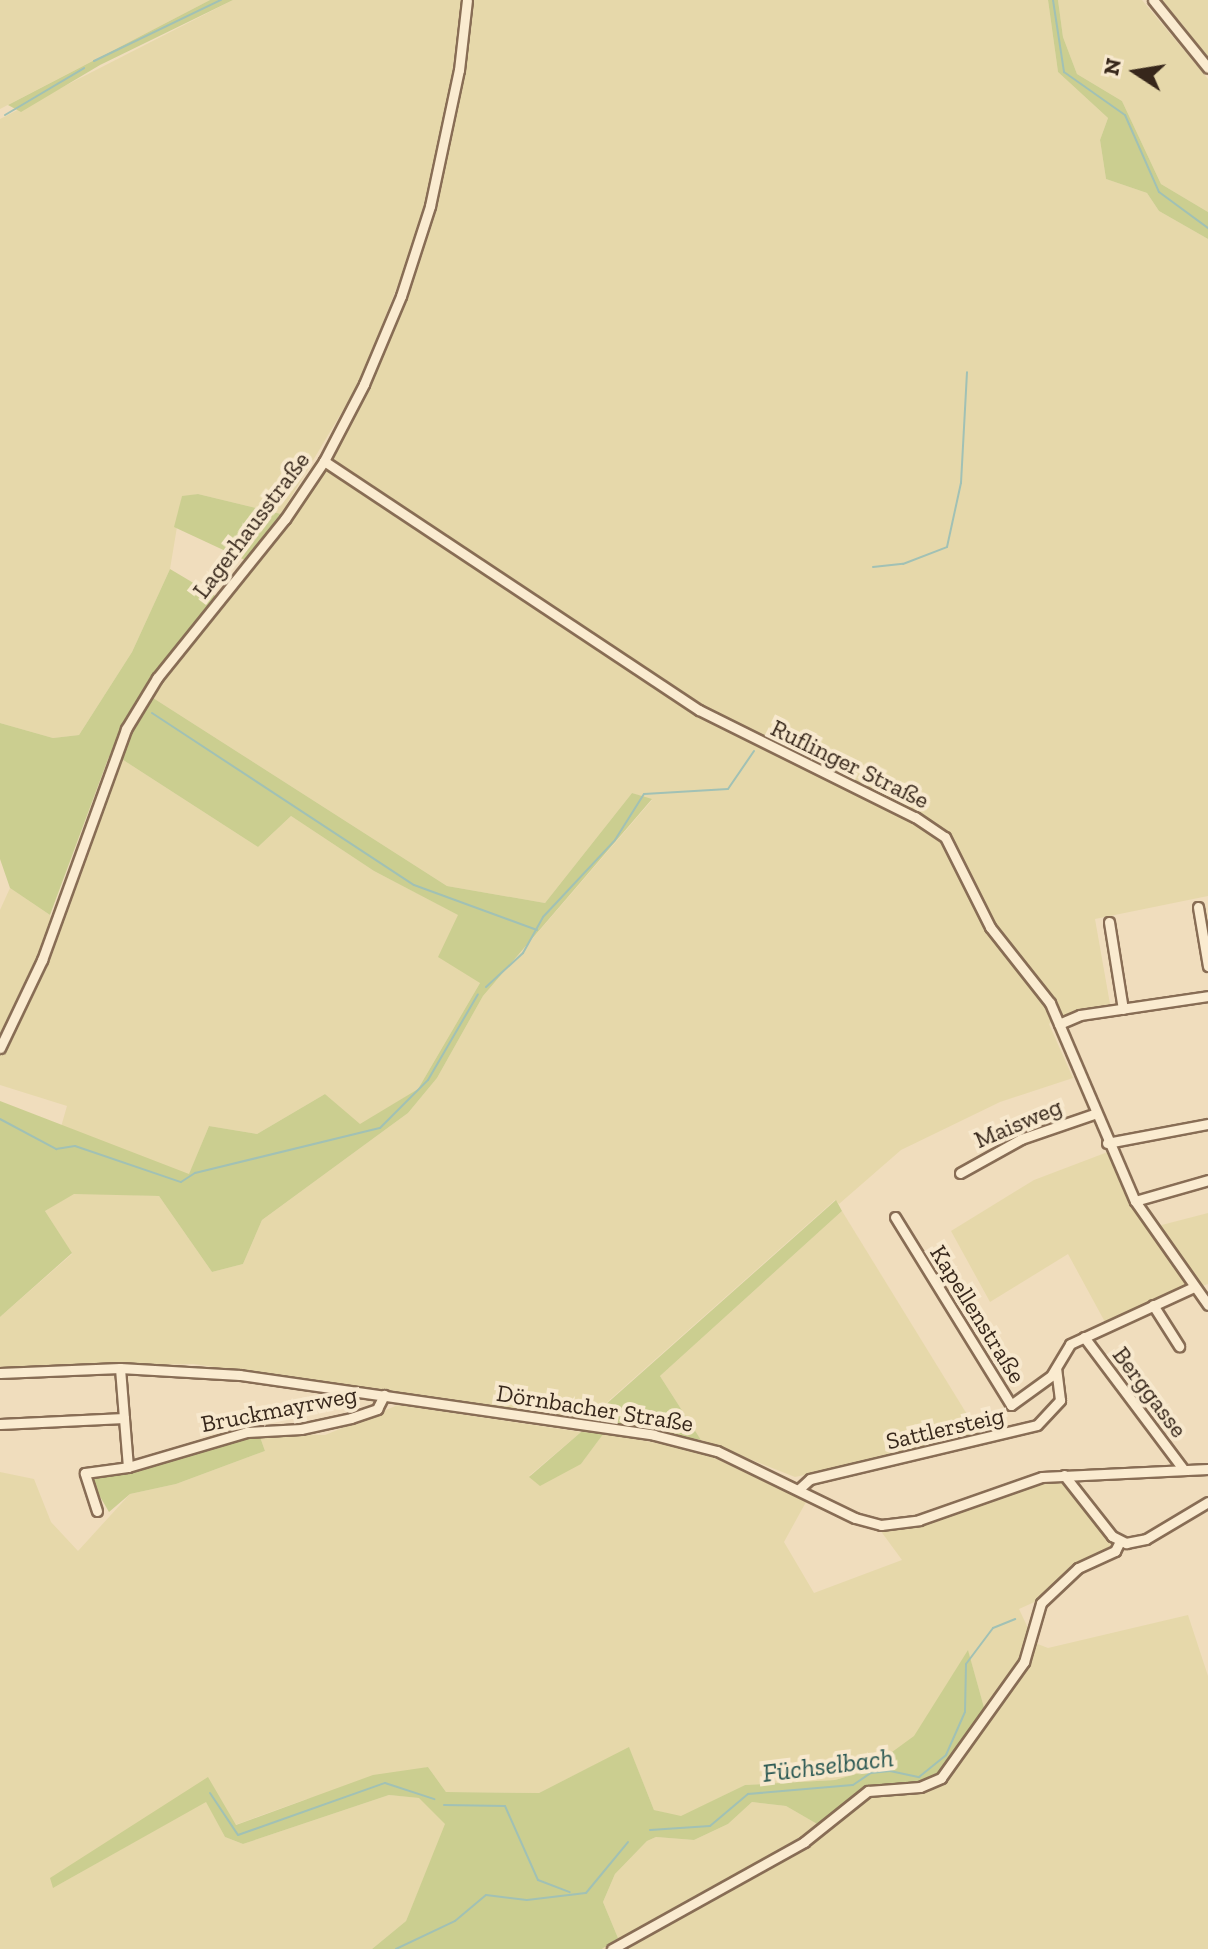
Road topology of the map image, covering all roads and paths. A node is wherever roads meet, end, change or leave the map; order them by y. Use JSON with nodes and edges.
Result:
{"nodes":[{"id":1,"x":467,"y":0,"type":"edge"},
{"id":2,"x":1153,"y":0,"type":"edge"},
{"id":3,"x":1208,"y":68,"type":"edge"},
{"id":4,"x":324,"y":461,"type":"junction"},
{"id":5,"x":1198,"y":907,"type":"dead end"},
{"id":6,"x":1109,"y":922,"type":"dead end"},
{"id":7,"x":1208,"y":966,"type":"edge"},
{"id":8,"x":1208,"y":996,"type":"edge"},
{"id":9,"x":1123,"y":1009,"type":"junction"},
{"id":10,"x":1059,"y":1024,"type":"junction"},
{"id":11,"x":0,"y":1048,"type":"edge"},
{"id":12,"x":1094,"y":1114,"type":"junction"},
{"id":13,"x":1208,"y":1124,"type":"edge"},
{"id":14,"x":1107,"y":1143,"type":"junction"},
{"id":15,"x":960,"y":1173,"type":"dead end"},
{"id":16,"x":1208,"y":1180,"type":"edge"},
{"id":17,"x":1135,"y":1201,"type":"junction"},
{"id":18,"x":895,"y":1217,"type":"dead end"},
{"id":19,"x":1194,"y":1287,"type":"junction"},
{"id":20,"x":1153,"y":1305,"type":"junction"},
{"id":21,"x":1208,"y":1305,"type":"edge"},
{"id":22,"x":1084,"y":1337,"type":"junction"},
{"id":23,"x":1179,"y":1346,"type":"dead end"},
{"id":24,"x":120,"y":1368,"type":"junction"},
{"id":25,"x":1056,"y":1369,"type":"junction"},
{"id":26,"x":0,"y":1373,"type":"edge"},
{"id":27,"x":384,"y":1395,"type":"junction"},
{"id":28,"x":124,"y":1418,"type":"junction"},
{"id":29,"x":0,"y":1424,"type":"edge"},
{"id":30,"x":128,"y":1467,"type":"junction"},
{"id":31,"x":1208,"y":1469,"type":"edge"},
{"id":32,"x":1184,"y":1470,"type":"junction"},
{"id":33,"x":1064,"y":1475,"type":"junction"},
{"id":34,"x":799,"y":1489,"type":"junction"},
{"id":35,"x":1208,"y":1502,"type":"edge"},
{"id":36,"x":97,"y":1511,"type":"dead end"},
{"id":37,"x":1120,"y":1541,"type":"junction"},
{"id":38,"x":612,"y":1949,"type":"edge"}],
"edges":[{"from":1,"to":4,"type":"street","name":"Lagerhausstraße"},
{"from":2,"to":3,"type":"street"},
{"from":4,"to":10,"type":"street","name":"Ruflinger Straße"},
{"from":4,"to":11,"type":"street","name":"Lagerhausstraße"},
{"from":5,"to":7,"type":"street"},
{"from":6,"to":9,"type":"street"},
{"from":8,"to":9,"type":"street"},
{"from":9,"to":10,"type":"street"},
{"from":10,"to":12,"type":"street","name":"Ruflinger Straße"},
{"from":12,"to":14,"type":"street","name":"Ruflinger Straße"},
{"from":12,"to":15,"type":"street","name":"Maisweg"},
{"from":13,"to":14,"type":"street"},
{"from":14,"to":17,"type":"street","name":"Ruflinger Straße"},
{"from":16,"to":17,"type":"street"},
{"from":17,"to":19,"type":"street","name":"Ruflinger Straße"},
{"from":18,"to":25,"type":"street","name":"Kapellenstraße"},
{"from":19,"to":20,"type":"street","name":"Kapellenstraße"},
{"from":19,"to":21,"type":"street","name":"Ruflinger Straße"},
{"from":20,"to":22,"type":"street","name":"Kapellenstraße"},
{"from":20,"to":23,"type":"street"},
{"from":22,"to":25,"type":"street","name":"Kapellenstraße"},
{"from":22,"to":32,"type":"street","name":"Berggasse"},
{"from":24,"to":26,"type":"street","name":"Dörnbacher Straße"},
{"from":24,"to":27,"type":"street","name":"Dörnbacher Straße"},
{"from":24,"to":28,"type":"street"},
{"from":25,"to":34,"type":"street","name":"Sattlersteig"},
{"from":27,"to":30,"type":"street","name":"Bruckmayrweg"},
{"from":27,"to":34,"type":"street","name":"Dörnbacher Straße"},
{"from":28,"to":29,"type":"street"},
{"from":28,"to":30,"type":"street"},
{"from":30,"to":36,"type":"street","name":"Bruckmayrweg"},
{"from":31,"to":32,"type":"street","name":"Dörnbacher Straße"},
{"from":32,"to":33,"type":"street","name":"Dörnbacher Straße"},
{"from":33,"to":34,"type":"street","name":"Dörnbacher Straße"},
{"from":33,"to":37,"type":"street"},
{"from":35,"to":37,"type":"street"},
{"from":37,"to":38,"type":"street"}]}
